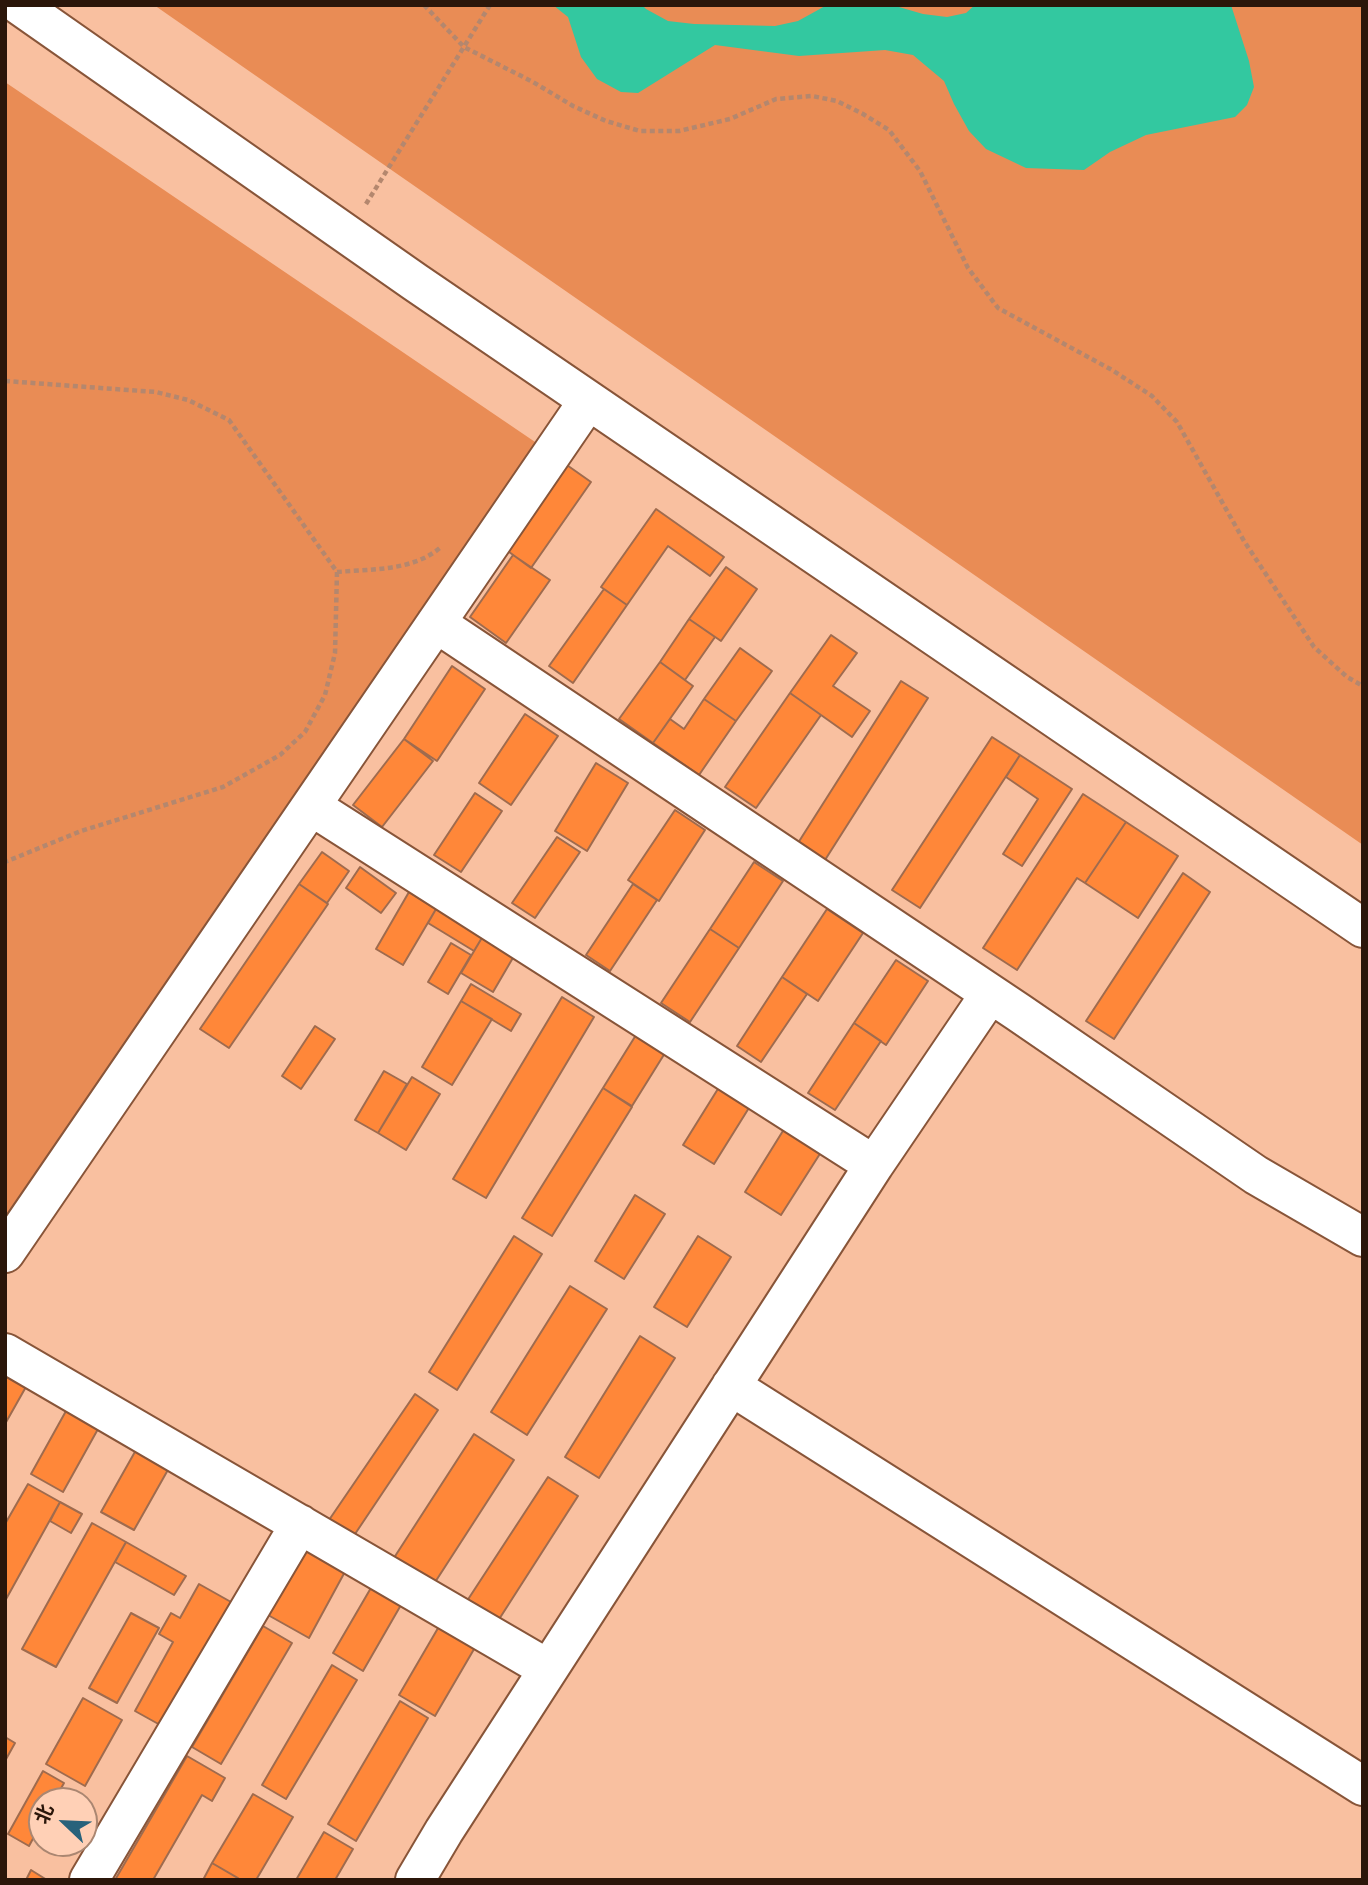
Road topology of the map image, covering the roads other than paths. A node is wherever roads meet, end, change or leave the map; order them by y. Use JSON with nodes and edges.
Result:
{"nodes":[{"id":1,"x":19,"y":5,"type":"edge"},
{"id":2,"x":588,"y":401,"type":"junction"},
{"id":3,"x":436,"y":623,"type":"junction"},
{"id":4,"x":311,"y":806,"type":"junction"},
{"id":5,"x":1363,"y":928,"type":"edge"},
{"id":6,"x":990,"y":994,"type":"junction"},
{"id":7,"x":874,"y":1166,"type":"junction"},
{"id":8,"x":1363,"y":1237,"type":"edge"},
{"id":9,"x":5,"y":1253,"type":"edge"},
{"id":10,"x":5,"y":1353,"type":"edge"},
{"id":11,"x":731,"y":1386,"type":"junction"},
{"id":12,"x":300,"y":1524,"type":"junction"},
{"id":13,"x":548,"y":1669,"type":"junction"},
{"id":14,"x":1363,"y":1786,"type":"edge"},
{"id":15,"x":89,"y":1880,"type":"edge"},
{"id":16,"x":415,"y":1880,"type":"edge"}],
"edges":[{"from":1,"to":2,"type":"street"},
{"from":2,"to":3,"type":"street"},
{"from":2,"to":5,"type":"street"},
{"from":3,"to":4,"type":"street"},
{"from":3,"to":6,"type":"street"},
{"from":4,"to":7,"type":"street"},
{"from":4,"to":9,"type":"street"},
{"from":6,"to":7,"type":"street"},
{"from":6,"to":8,"type":"street"},
{"from":7,"to":11,"type":"street"},
{"from":10,"to":12,"type":"street"},
{"from":11,"to":13,"type":"street"},
{"from":11,"to":14,"type":"street"},
{"from":12,"to":13,"type":"street"},
{"from":12,"to":15,"type":"street"},
{"from":13,"to":16,"type":"street"}]}
